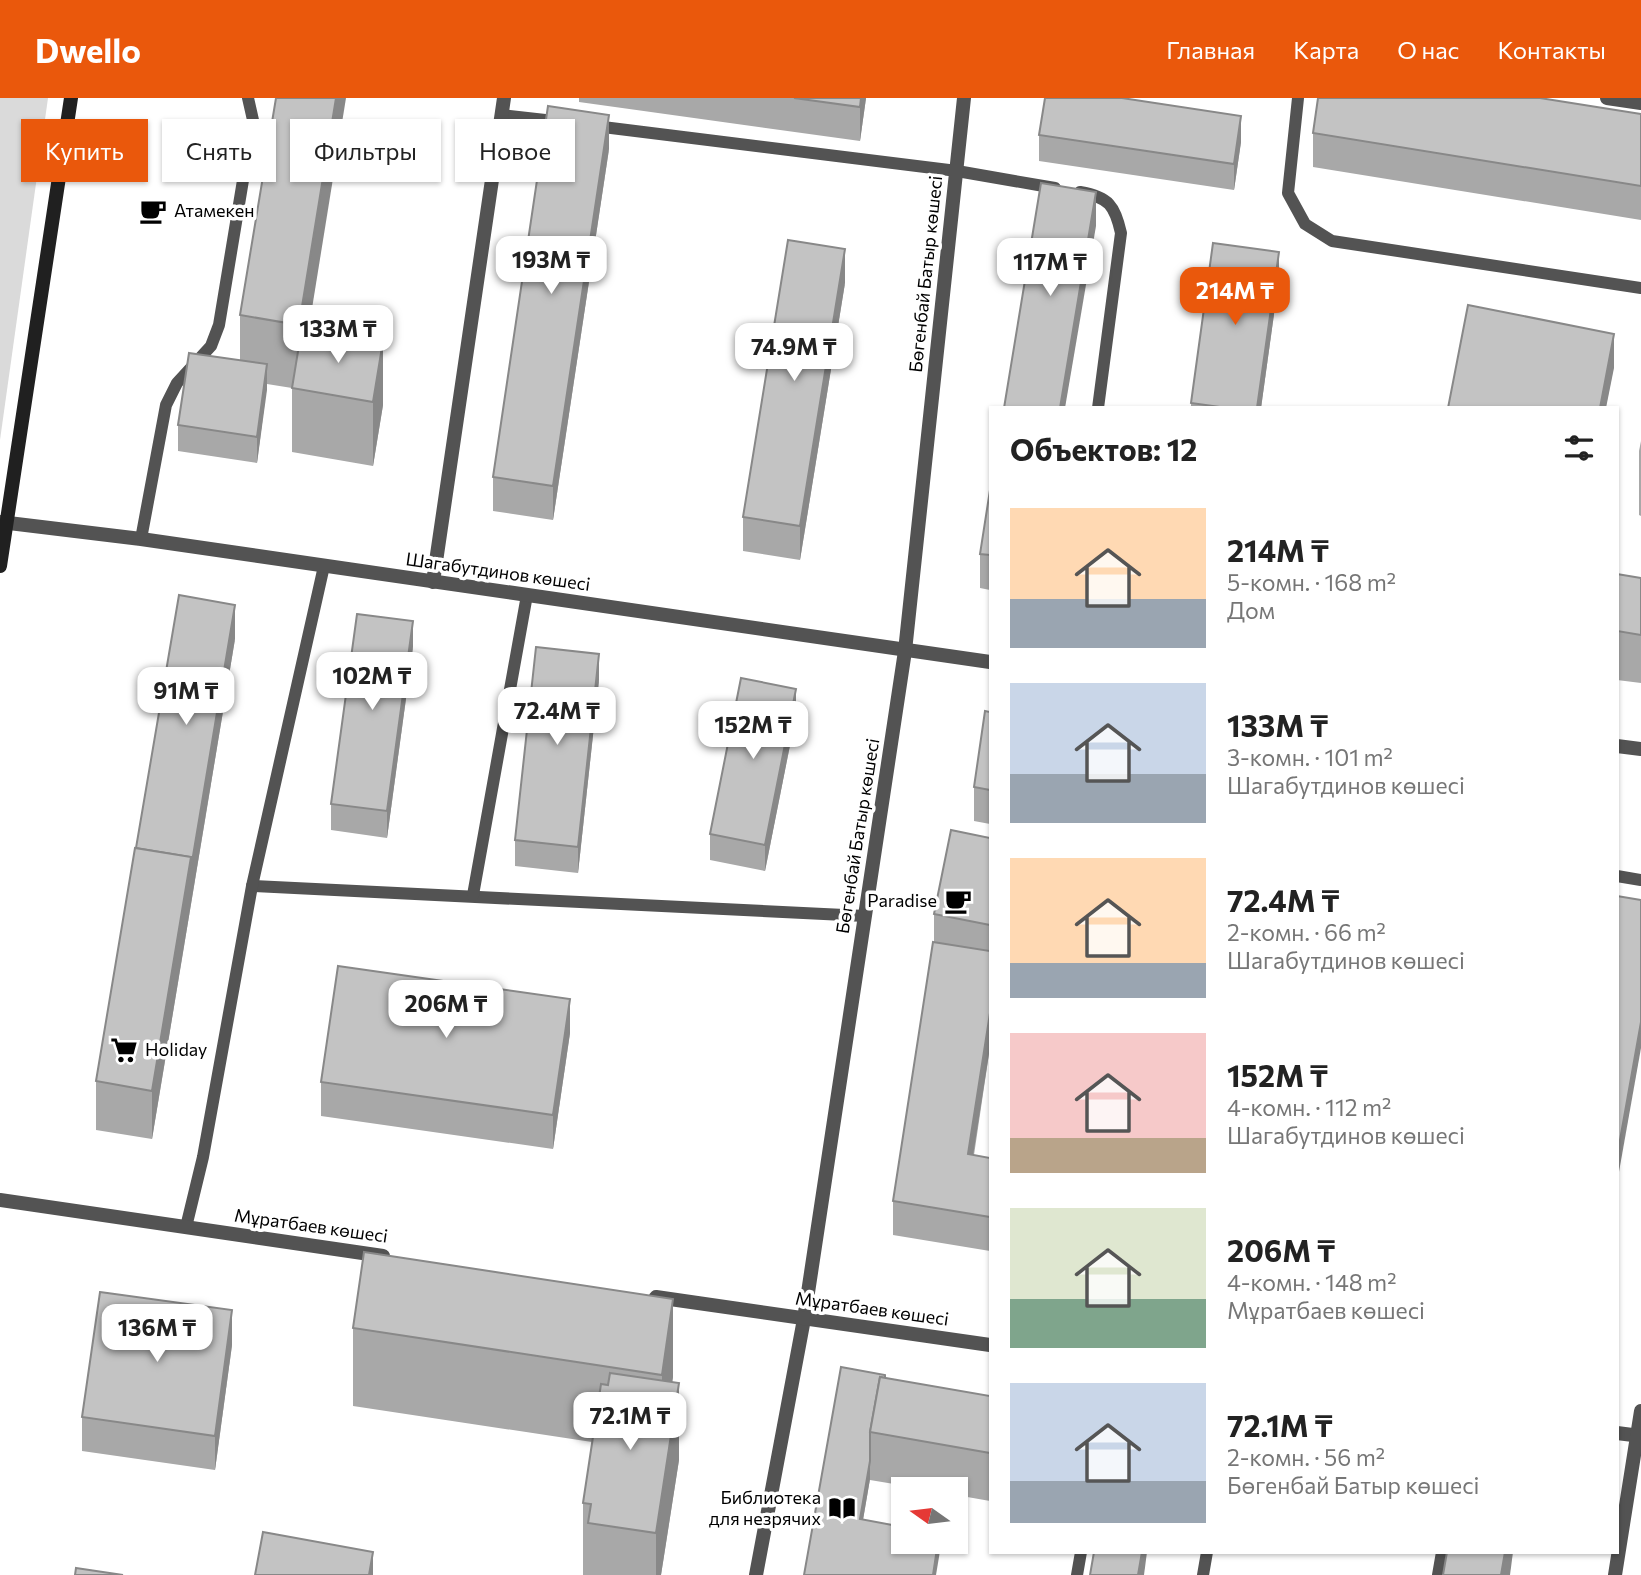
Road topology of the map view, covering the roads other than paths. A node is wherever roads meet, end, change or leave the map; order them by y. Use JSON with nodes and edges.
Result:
{"nodes":[{"id":1,"x":71,"y":98,"type":"edge"},
{"id":2,"x":248,"y":98,"type":"edge"},
{"id":3,"x":504,"y":98,"type":"edge"},
{"id":4,"x":964,"y":98,"type":"edge"},
{"id":5,"x":1298,"y":98,"type":"edge"},
{"id":6,"x":1607,"y":98,"type":"edge"},
{"id":7,"x":1641,"y":103,"type":"edge"},
{"id":8,"x":501,"y":115,"type":"junction"},
{"id":9,"x":536,"y":119,"type":"edge"},
{"id":10,"x":584,"y":125,"type":"edge"},
{"id":11,"x":957,"y":171,"type":"junction"},
{"id":12,"x":1641,"y":288,"type":"edge"},
{"id":13,"x":1098,"y":406,"type":"edge"},
{"id":14,"x":3,"y":523,"type":"edge"},
{"id":15,"x":141,"y":539,"type":"junction"},
{"id":16,"x":0,"y":566,"type":"edge"},
{"id":17,"x":324,"y":566,"type":"junction"},
{"id":18,"x":433,"y":582,"type":"junction"},
{"id":19,"x":527,"y":596,"type":"junction"},
{"id":20,"x":905,"y":651,"type":"junction"},
{"id":21,"x":989,"y":662,"type":"edge"},
{"id":22,"x":1619,"y":746,"type":"edge"},
{"id":23,"x":1641,"y":749,"type":"edge"},
{"id":24,"x":1619,"y":876,"type":"edge"},
{"id":25,"x":1641,"y":880,"type":"edge"},
{"id":26,"x":252,"y":886,"type":"junction"},
{"id":27,"x":473,"y":895,"type":"junction"},
{"id":28,"x":865,"y":916,"type":"junction"},
{"id":29,"x":0,"y":1200,"type":"edge"},
{"id":30,"x":186,"y":1227,"type":"junction"},
{"id":31,"x":400,"y":1259,"type":"edge"},
{"id":32,"x":640,"y":1294,"type":"edge"},
{"id":33,"x":804,"y":1319,"type":"junction"},
{"id":34,"x":989,"y":1345,"type":"edge"},
{"id":35,"x":1641,"y":1411,"type":"edge"},
{"id":36,"x":1619,"y":1433,"type":"edge"},
{"id":37,"x":1639,"y":1436,"type":"edge"},
{"id":38,"x":1619,"y":1552,"type":"edge"},
{"id":39,"x":1081,"y":1554,"type":"edge"},
{"id":40,"x":1207,"y":1554,"type":"edge"},
{"id":41,"x":1441,"y":1554,"type":"edge"},
{"id":42,"x":1619,"y":1554,"type":"edge"},
{"id":43,"x":755,"y":1575,"type":"edge"},
{"id":44,"x":1077,"y":1575,"type":"edge"},
{"id":45,"x":1203,"y":1575,"type":"edge"},
{"id":46,"x":1438,"y":1575,"type":"edge"},
{"id":47,"x":1615,"y":1575,"type":"edge"}],
"edges":[{"from":1,"to":14,"type":"main road"},
{"from":2,"to":15,"type":"lane"},
{"from":3,"to":8,"type":"street"},
{"from":4,"to":11,"type":"street","name":"Бөгенбай Батыр көшесі"},
{"from":5,"to":12,"type":"lane"},
{"from":6,"to":7,"type":"street"},
{"from":8,"to":9,"type":"lane"},
{"from":8,"to":18,"type":"street"},
{"from":10,"to":11,"type":"lane"},
{"from":11,"to":13,"type":"lane"},
{"from":11,"to":20,"type":"street","name":"Бөгенбай Батыр көшесі"},
{"from":14,"to":15,"type":"street","name":"Шагабутдинов көшесі"},
{"from":14,"to":16,"type":"main road"},
{"from":15,"to":17,"type":"street","name":"Шагабутдинов көшесі"},
{"from":17,"to":18,"type":"street","name":"Шагабутдинов көшесі"},
{"from":17,"to":26,"type":"lane"},
{"from":18,"to":19,"type":"street","name":"Шагабутдинов көшесі"},
{"from":19,"to":20,"type":"street","name":"Шагабутдинов көшесі"},
{"from":19,"to":27,"type":"lane"},
{"from":20,"to":21,"type":"street","name":"Шагабутдинов көшесі"},
{"from":20,"to":28,"type":"street","name":"Бөгенбай Батыр көшесі"},
{"from":22,"to":23,"type":"street"},
{"from":24,"to":25,"type":"lane"},
{"from":26,"to":27,"type":"lane"},
{"from":26,"to":30,"type":"lane"},
{"from":27,"to":28,"type":"lane"},
{"from":28,"to":33,"type":"street","name":"Бөгенбай Батыр көшесі"},
{"from":29,"to":30,"type":"street","name":"Мұратбаев көшесі"},
{"from":30,"to":31,"type":"street","name":"Мұратбаев көшесі"},
{"from":32,"to":33,"type":"street","name":"Мұратбаев көшесі"},
{"from":33,"to":34,"type":"street","name":"Мұратбаев көшесі"},
{"from":33,"to":43,"type":"street","name":"Бөгенбай Батыр көшесі"},
{"from":35,"to":37,"type":"street"},
{"from":36,"to":37,"type":"street"},
{"from":37,"to":38,"type":"street"},
{"from":39,"to":44,"type":"lane"},
{"from":40,"to":45,"type":"lane"},
{"from":41,"to":46,"type":"lane"},
{"from":42,"to":47,"type":"street"}]}
